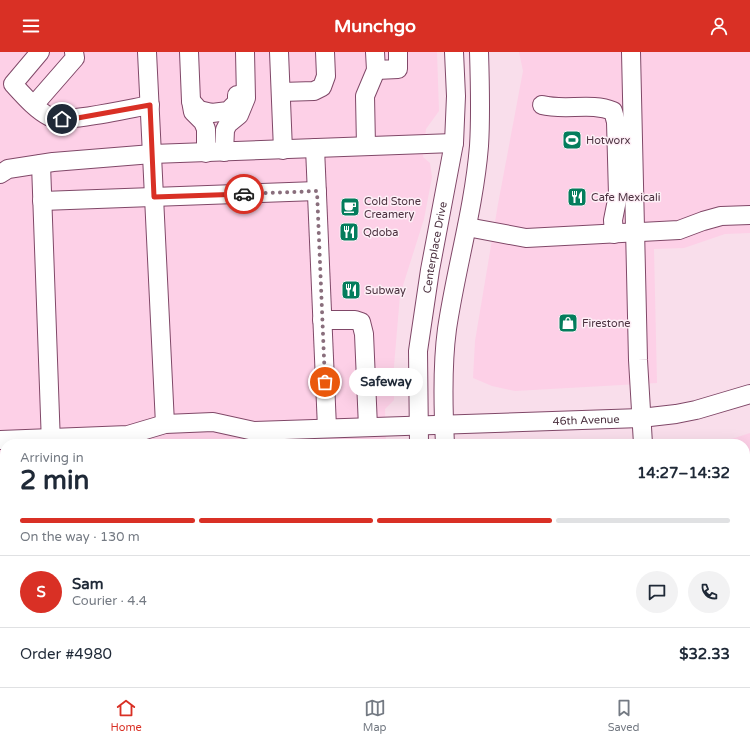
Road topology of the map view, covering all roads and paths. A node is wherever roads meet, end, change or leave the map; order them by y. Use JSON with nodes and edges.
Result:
{"nodes":[{"id":1,"x":40,"y":52,"type":"edge"},
{"id":2,"x":74,"y":52,"type":"edge"},
{"id":3,"x":148,"y":52,"type":"edge"},
{"id":4,"x":189,"y":52,"type":"edge"},
{"id":5,"x":236,"y":52,"type":"edge"},
{"id":6,"x":244,"y":52,"type":"edge"},
{"id":7,"x":279,"y":52,"type":"edge"},
{"id":8,"x":325,"y":52,"type":"edge"},
{"id":9,"x":375,"y":52,"type":"edge"},
{"id":10,"x":398,"y":52,"type":"edge"},
{"id":11,"x":454,"y":52,"type":"edge"},
{"id":12,"x":479,"y":52,"type":"edge"},
{"id":13,"x":631,"y":52,"type":"edge"},
{"id":14,"x":376,"y":70,"type":"junction"},
{"id":15,"x":281,"y":92,"type":"junction"},
{"id":16,"x":191,"y":101,"type":"junction"},
{"id":17,"x":34,"y":105,"type":"junction"},
{"id":18,"x":150,"y":105,"type":"junction"},
{"id":19,"x":542,"y":105,"type":"dead end"},
{"id":20,"x":454,"y":143,"type":"junction"},
{"id":21,"x":366,"y":146,"type":"junction"},
{"id":22,"x":315,"y":148,"type":"junction"},
{"id":23,"x":282,"y":150,"type":"junction"},
{"id":24,"x":224,"y":152,"type":"junction"},
{"id":25,"x":206,"y":153,"type":"junction"},
{"id":26,"x":152,"y":154,"type":"junction"},
{"id":27,"x":41,"y":164,"type":"junction"},
{"id":28,"x":0,"y":174,"type":"edge"},
{"id":29,"x":317,"y":191,"type":"junction"},
{"id":30,"x":154,"y":197,"type":"junction"},
{"id":31,"x":42,"y":201,"type":"junction"},
{"id":32,"x":750,"y":215,"type":"edge"},
{"id":33,"x":467,"y":227,"type":"junction"},
{"id":34,"x":635,"y":233,"type":"junction"},
{"id":35,"x":614,"y":234,"type":"junction"},
{"id":36,"x":322,"y":320,"type":"junction"},
{"id":37,"x":750,"y":394,"type":"edge"},
{"id":38,"x":641,"y":418,"type":"junction"},
{"id":39,"x":166,"y":424,"type":"junction"},
{"id":40,"x":444,"y":424,"type":"junction"},
{"id":41,"x":418,"y":425,"type":"junction"},
{"id":42,"x":368,"y":427,"type":"junction"},
{"id":43,"x":327,"y":428,"type":"junction"},
{"id":44,"x":50,"y":439,"type":"edge"},
{"id":45,"x":76,"y":439,"type":"edge"},
{"id":46,"x":419,"y":439,"type":"edge"},
{"id":47,"x":445,"y":439,"type":"edge"},
{"id":48,"x":643,"y":439,"type":"edge"}],
"edges":[{"from":1,"to":17,"type":"street"},
{"from":2,"to":17,"type":"street"},
{"from":3,"to":18,"type":"street"},
{"from":4,"to":16,"type":"street"},
{"from":5,"to":16,"type":"street"},
{"from":6,"to":24,"type":"street"},
{"from":7,"to":15,"type":"street"},
{"from":8,"to":15,"type":"street"},
{"from":9,"to":14,"type":"street"},
{"from":10,"to":14,"type":"street"},
{"from":11,"to":20,"type":"street","name":"Centerplace Drive"},
{"from":12,"to":33,"type":"street"},
{"from":13,"to":34,"type":"street"},
{"from":14,"to":21,"type":"street"},
{"from":15,"to":23,"type":"street"},
{"from":16,"to":25,"type":"street"},
{"from":17,"to":18,"type":"street"},
{"from":18,"to":26,"type":"street"},
{"from":19,"to":35,"type":"street"},
{"from":20,"to":21,"type":"street"},
{"from":20,"to":41,"type":"street","name":"Centerplace Drive"},
{"from":21,"to":22,"type":"street"},
{"from":22,"to":23,"type":"street"},
{"from":22,"to":29,"type":"street"},
{"from":23,"to":24,"type":"street"},
{"from":24,"to":25,"type":"street"},
{"from":25,"to":26,"type":"street"},
{"from":26,"to":27,"type":"street"},
{"from":26,"to":30,"type":"street"},
{"from":27,"to":28,"type":"street"},
{"from":27,"to":31,"type":"street"},
{"from":29,"to":30,"type":"street"},
{"from":29,"to":36,"type":"street"},
{"from":30,"to":31,"type":"street"},
{"from":30,"to":39,"type":"street"},
{"from":31,"to":44,"type":"street"},
{"from":32,"to":34,"type":"street"},
{"from":33,"to":35,"type":"street"},
{"from":33,"to":40,"type":"street"},
{"from":34,"to":35,"type":"street"},
{"from":34,"to":38,"type":"street"},
{"from":36,"to":42,"type":"street"},
{"from":36,"to":43,"type":"street"},
{"from":37,"to":38,"type":"street","name":"46th Avenue"},
{"from":38,"to":40,"type":"street","name":"46th Avenue"},
{"from":38,"to":48,"type":"street"},
{"from":39,"to":43,"type":"street","name":"46th Avenue"},
{"from":39,"to":45,"type":"street","name":"46th Avenue"},
{"from":40,"to":41,"type":"street","name":"46th Avenue"},
{"from":40,"to":47,"type":"street"},
{"from":41,"to":42,"type":"street","name":"46th Avenue"},
{"from":41,"to":46,"type":"street","name":"Centerplace Drive"},
{"from":42,"to":43,"type":"street","name":"46th Avenue"}]}
